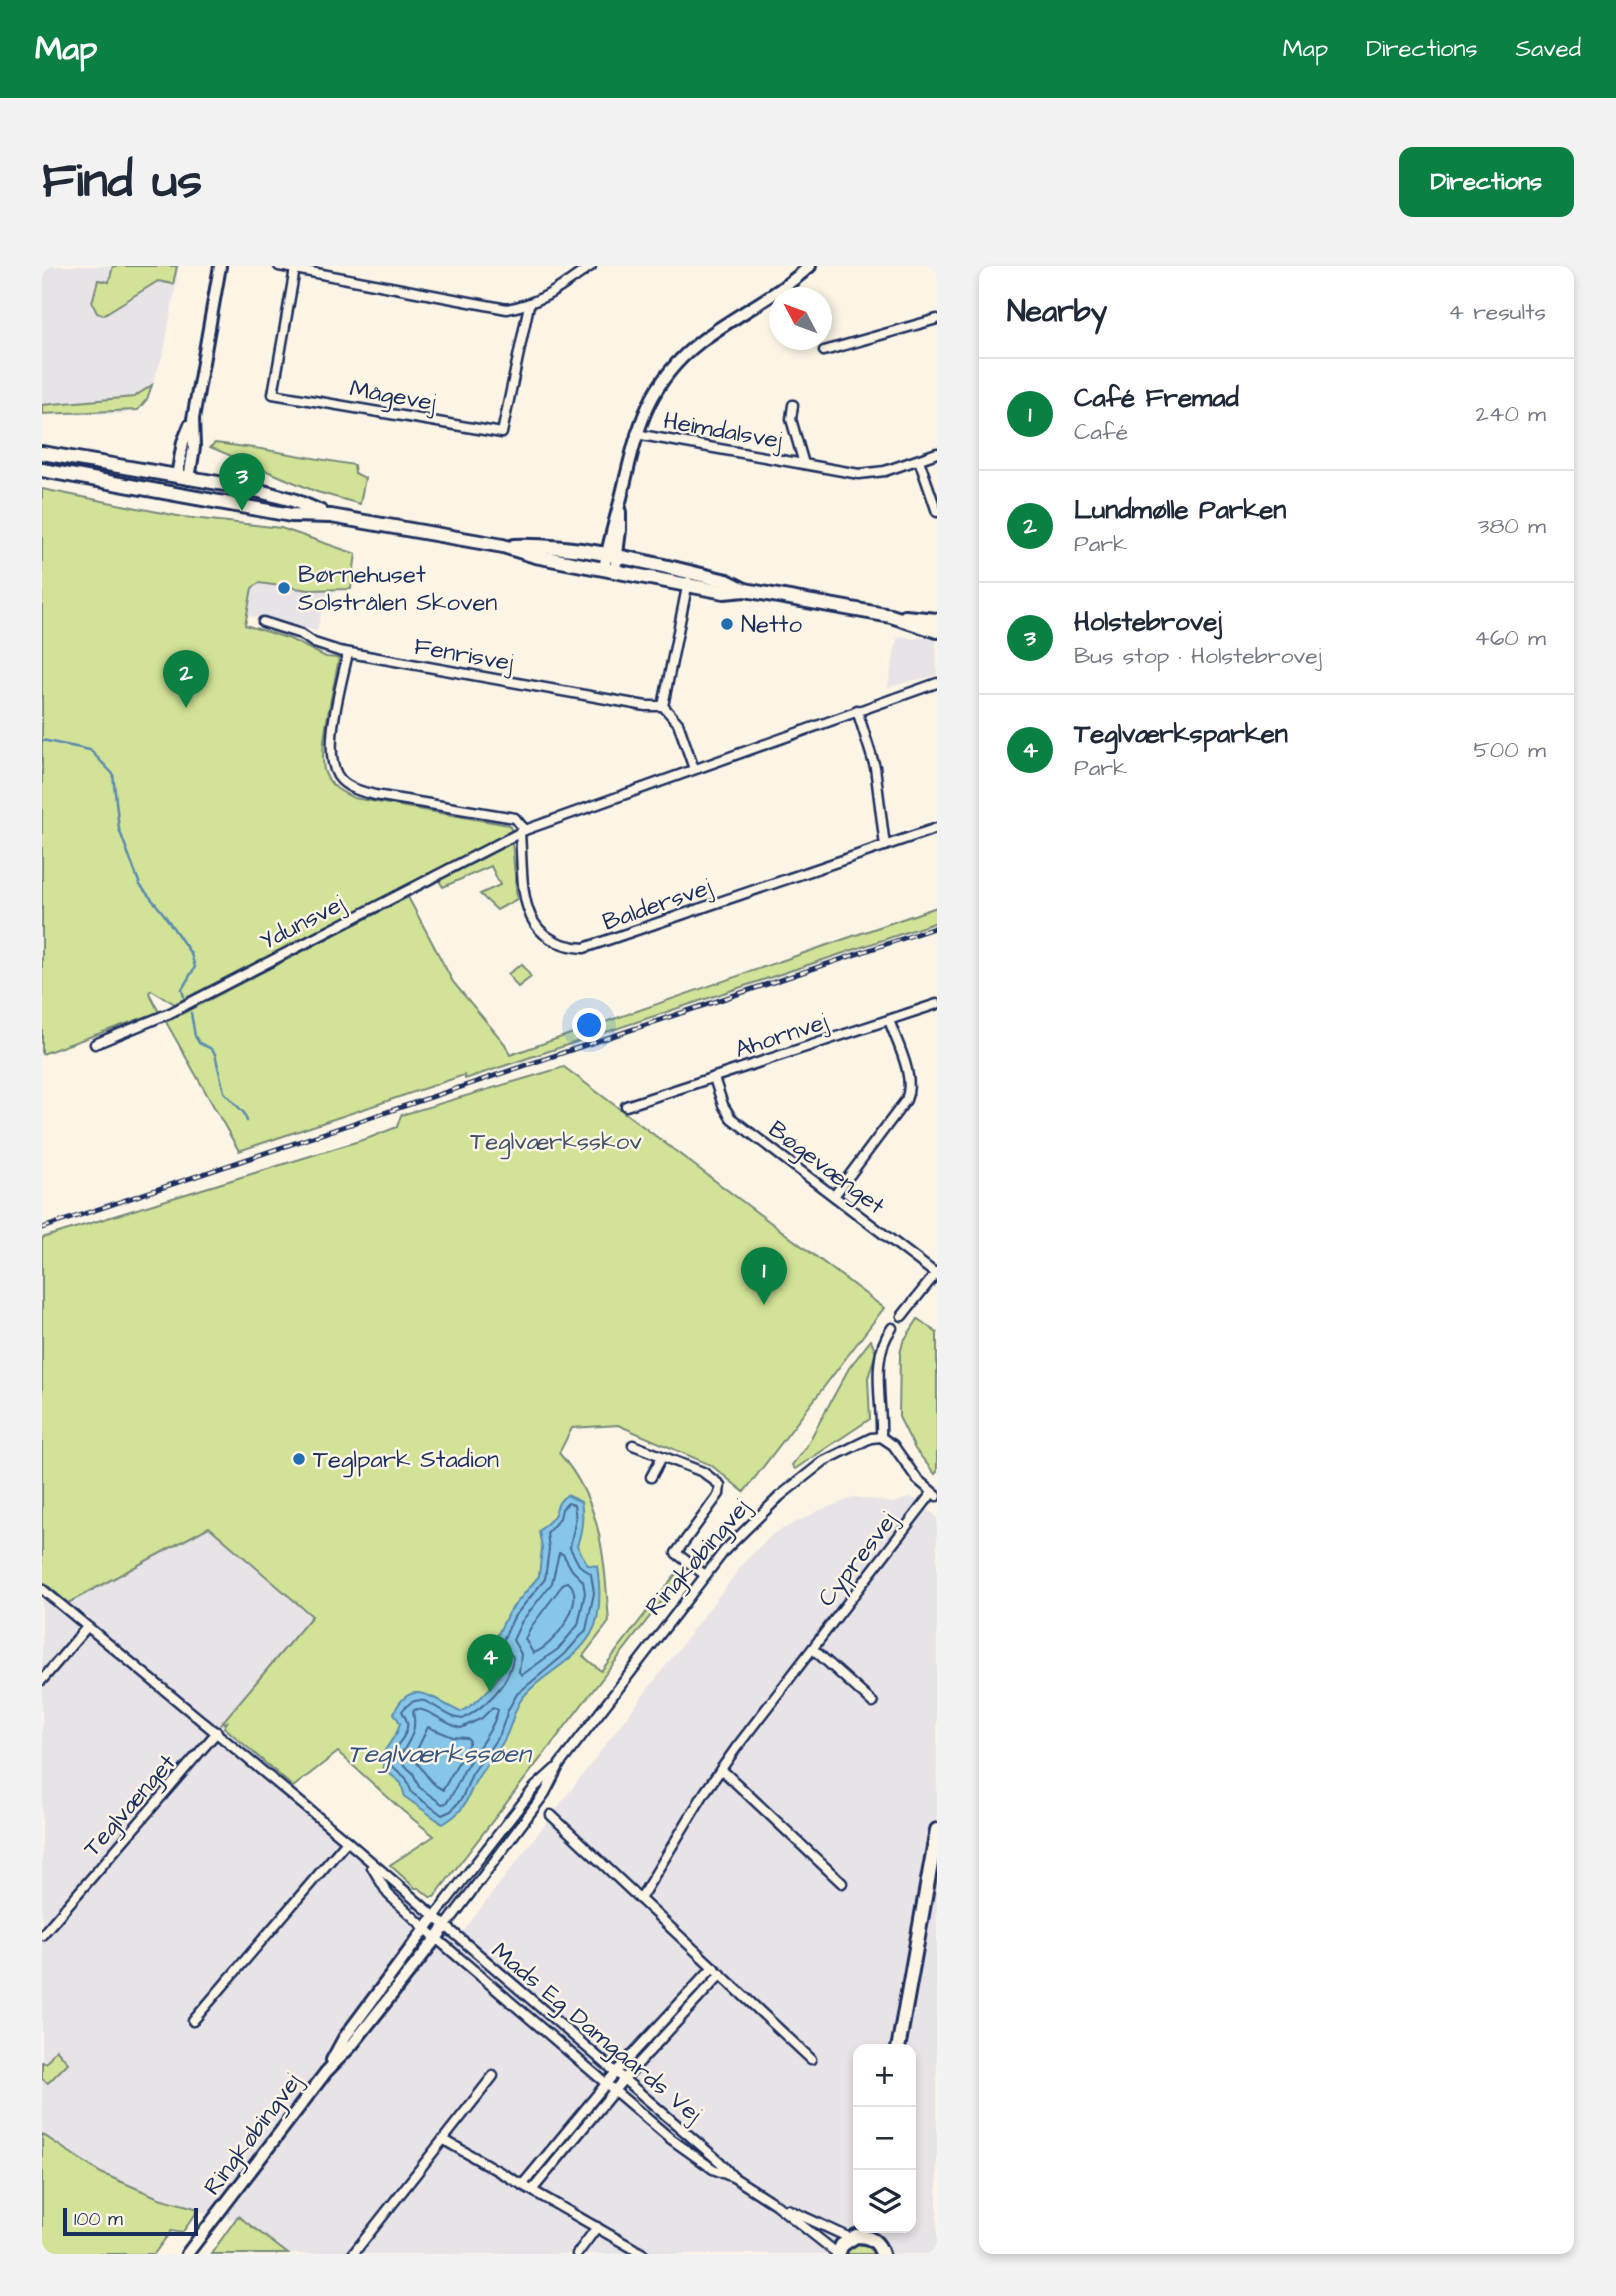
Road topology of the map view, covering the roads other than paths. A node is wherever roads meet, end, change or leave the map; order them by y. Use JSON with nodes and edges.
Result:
{"nodes":[{"id":1,"x":220,"y":266,"type":"edge"},
{"id":2,"x":279,"y":266,"type":"edge"},
{"id":3,"x":591,"y":266,"type":"edge"},
{"id":4,"x":810,"y":266,"type":"edge"},
{"id":5,"x":296,"y":269,"type":"junction"},
{"id":6,"x":529,"y":305,"type":"junction"},
{"id":7,"x":937,"y":319,"type":"edge"},
{"id":8,"x":824,"y":351,"type":"dead end"},
{"id":9,"x":793,"y":405,"type":"dead end"},
{"id":10,"x":636,"y":434,"type":"junction"},
{"id":11,"x":42,"y":453,"type":"edge"},
{"id":12,"x":937,"y":453,"type":"edge"},
{"id":13,"x":919,"y":460,"type":"junction"},
{"id":14,"x":804,"y":464,"type":"junction"},
{"id":15,"x":42,"y":470,"type":"edge"},
{"id":16,"x":182,"y":484,"type":"junction"},
{"id":17,"x":937,"y":512,"type":"edge"},
{"id":18,"x":331,"y":516,"type":"junction"},
{"id":19,"x":503,"y":546,"type":"junction"},
{"id":20,"x":610,"y":563,"type":"junction"},
{"id":21,"x":688,"y":579,"type":"junction"},
{"id":22,"x":897,"y":618,"type":"junction"},
{"id":23,"x":937,"y":620,"type":"edge"},
{"id":24,"x":263,"y":622,"type":"dead end"},
{"id":25,"x":937,"y":631,"type":"edge"},
{"id":26,"x":348,"y":653,"type":"junction"},
{"id":27,"x":937,"y":683,"type":"edge"},
{"id":28,"x":663,"y":706,"type":"junction"},
{"id":29,"x":857,"y":710,"type":"junction"},
{"id":30,"x":694,"y":769,"type":"junction"},
{"id":31,"x":937,"y":828,"type":"edge"},
{"id":32,"x":523,"y":831,"type":"junction"},
{"id":33,"x":885,"y":846,"type":"junction"},
{"id":34,"x":937,"y":1004,"type":"edge"},
{"id":35,"x":889,"y":1020,"type":"junction"},
{"id":36,"x":95,"y":1044,"type":"dead end"},
{"id":37,"x":714,"y":1078,"type":"junction"},
{"id":38,"x":625,"y":1106,"type":"dead end"},
{"id":39,"x":834,"y":1196,"type":"junction"},
{"id":40,"x":936,"y":1273,"type":"edge"},
{"id":41,"x":902,"y":1316,"type":"dead end"},
{"id":42,"x":892,"y":1328,"type":"dead end"},
{"id":43,"x":881,"y":1437,"type":"junction"},
{"id":44,"x":633,"y":1445,"type":"dead end"},
{"id":45,"x":662,"y":1457,"type":"junction"},
{"id":46,"x":650,"y":1476,"type":"dead end"},
{"id":47,"x":935,"y":1495,"type":"edge"},
{"id":48,"x":705,"y":1575,"type":"junction"},
{"id":49,"x":42,"y":1589,"type":"edge"},
{"id":50,"x":87,"y":1627,"type":"junction"},
{"id":51,"x":813,"y":1649,"type":"junction"},
{"id":52,"x":42,"y":1680,"type":"edge"},
{"id":53,"x":873,"y":1703,"type":"dead end"},
{"id":54,"x":217,"y":1732,"type":"junction"},
{"id":55,"x":560,"y":1764,"type":"junction"},
{"id":56,"x":721,"y":1769,"type":"junction"},
{"id":57,"x":551,"y":1815,"type":"dead end"},
{"id":58,"x":937,"y":1830,"type":"edge"},
{"id":59,"x":347,"y":1841,"type":"junction"},
{"id":60,"x":371,"y":1864,"type":"junction"},
{"id":61,"x":842,"y":1883,"type":"dead end"},
{"id":62,"x":640,"y":1899,"type":"junction"},
{"id":63,"x":434,"y":1917,"type":"junction"},
{"id":64,"x":444,"y":1927,"type":"junction"},
{"id":65,"x":426,"y":1928,"type":"junction"},
{"id":66,"x":42,"y":1935,"type":"edge"},
{"id":67,"x":436,"y":1938,"type":"junction"},
{"id":68,"x":713,"y":1967,"type":"junction"},
{"id":69,"x":721,"y":1974,"type":"junction"},
{"id":70,"x":193,"y":2021,"type":"dead end"},
{"id":71,"x":899,"y":2044,"type":"edge"},
{"id":72,"x":811,"y":2059,"type":"dead end"},
{"id":73,"x":326,"y":2072,"type":"junction"},
{"id":74,"x":615,"y":2073,"type":"junction"},
{"id":75,"x":493,"y":2076,"type":"dead end"},
{"id":76,"x":624,"y":2080,"type":"junction"},
{"id":77,"x":606,"y":2083,"type":"junction"},
{"id":78,"x":614,"y":2090,"type":"junction"},
{"id":79,"x":444,"y":2140,"type":"junction"},
{"id":80,"x":733,"y":2177,"type":"junction"},
{"id":81,"x":523,"y":2184,"type":"junction"},
{"id":82,"x":533,"y":2189,"type":"junction"},
{"id":83,"x":775,"y":2204,"type":"junction"},
{"id":84,"x":597,"y":2227,"type":"junction"},
{"id":85,"x":873,"y":2233,"type":"edge"},
{"id":86,"x":855,"y":2234,"type":"edge"},
{"id":87,"x":187,"y":2254,"type":"edge"},
{"id":88,"x":353,"y":2254,"type":"edge"},
{"id":89,"x":577,"y":2254,"type":"edge"},
{"id":90,"x":643,"y":2254,"type":"edge"},
{"id":91,"x":838,"y":2254,"type":"edge"},
{"id":92,"x":882,"y":2254,"type":"edge"}],
"edges":[{"from":1,"to":16,"type":"street"},
{"from":2,"to":5,"type":"street"},
{"from":3,"to":6,"type":"street"},
{"from":4,"to":10,"type":"street"},
{"from":5,"to":6,"type":"street"},
{"from":5,"to":6,"type":"street","name":"Mågevej"},
{"from":7,"to":8,"type":"street"},
{"from":9,"to":14,"type":"street","name":"Heimdalsvej"},
{"from":10,"to":14,"type":"street","name":"Heimdalsvej"},
{"from":10,"to":20,"type":"street"},
{"from":11,"to":16,"type":"main road"},
{"from":12,"to":13,"type":"street","name":"Heimdalsvej"},
{"from":13,"to":14,"type":"street","name":"Heimdalsvej"},
{"from":13,"to":17,"type":"street"},
{"from":15,"to":16,"type":"main road"},
{"from":16,"to":18,"type":"main road"},
{"from":16,"to":18,"type":"main road"},
{"from":18,"to":19,"type":"main road"},
{"from":19,"to":20,"type":"main road"},
{"from":19,"to":20,"type":"main road"},
{"from":20,"to":21,"type":"main road"},
{"from":21,"to":22,"type":"main road"},
{"from":21,"to":28,"type":"street"},
{"from":22,"to":23,"type":"main road"},
{"from":22,"to":25,"type":"main road"},
{"from":24,"to":26,"type":"street","name":"Fenrisvej"},
{"from":26,"to":28,"type":"street","name":"Fenrisvej"},
{"from":26,"to":32,"type":"street"},
{"from":27,"to":29,"type":"street","name":"Ydunsvej"},
{"from":28,"to":30,"type":"street"},
{"from":29,"to":30,"type":"street","name":"Ydunsvej"},
{"from":29,"to":33,"type":"street"},
{"from":30,"to":32,"type":"street","name":"Ydunsvej"},
{"from":31,"to":33,"type":"street","name":"Baldersvej"},
{"from":32,"to":33,"type":"street","name":"Baldersvej"},
{"from":32,"to":36,"type":"street","name":"Ydunsvej"},
{"from":34,"to":35,"type":"street","name":"Ahornvej"},
{"from":35,"to":37,"type":"street","name":"Ahornvej"},
{"from":35,"to":39,"type":"street"},
{"from":37,"to":38,"type":"street","name":"Ahornvej"},
{"from":37,"to":39,"type":"street","name":"Bøgevænget"},
{"from":39,"to":40,"type":"street","name":"Bøgevænget"},
{"from":40,"to":41,"type":"street"},
{"from":42,"to":43,"type":"street"},
{"from":43,"to":47,"type":"street","name":"Cypresvej"},
{"from":43,"to":48,"type":"street","name":"Ringkøbingvej"},
{"from":44,"to":45,"type":"street"},
{"from":45,"to":46,"type":"street"},
{"from":45,"to":48,"type":"street"},
{"from":47,"to":51,"type":"street","name":"Cypresvej"},
{"from":48,"to":55,"type":"street","name":"Ringkøbingvej"},
{"from":49,"to":50,"type":"street"},
{"from":50,"to":52,"type":"street"},
{"from":50,"to":54,"type":"street"},
{"from":51,"to":53,"type":"street"},
{"from":51,"to":56,"type":"street","name":"Cypresvej"},
{"from":54,"to":59,"type":"street"},
{"from":54,"to":66,"type":"street","name":"Teglvænget"},
{"from":55,"to":63,"type":"street","name":"Ringkøbingvej"},
{"from":55,"to":64,"type":"street","name":"Ringkøbingvej"},
{"from":56,"to":61,"type":"street"},
{"from":56,"to":62,"type":"street","name":"Cypresvej"},
{"from":57,"to":62,"type":"street"},
{"from":58,"to":71,"type":"main road"},
{"from":59,"to":60,"type":"street"},
{"from":59,"to":70,"type":"street"},
{"from":60,"to":63,"type":"street"},
{"from":60,"to":65,"type":"street"},
{"from":62,"to":68,"type":"street"},
{"from":63,"to":64,"type":"street","name":"Mads Eg Damgaards Vej"},
{"from":63,"to":65,"type":"street","name":"Ringkøbingvej"},
{"from":64,"to":67,"type":"street","name":"Ringkøbingvej"},
{"from":64,"to":74,"type":"street","name":"Mads Eg Damgaards Vej"},
{"from":65,"to":67,"type":"street","name":"Mads Eg Damgaards Vej"},
{"from":65,"to":73,"type":"street","name":"Ringkøbingvej"},
{"from":67,"to":73,"type":"street","name":"Ringkøbingvej"},
{"from":67,"to":77,"type":"street","name":"Mads Eg Damgaards Vej"},
{"from":68,"to":69,"type":"street"},
{"from":68,"to":74,"type":"street"},
{"from":69,"to":72,"type":"street"},
{"from":69,"to":76,"type":"street"},
{"from":73,"to":87,"type":"street","name":"Ringkøbingvej"},
{"from":74,"to":76,"type":"street","name":"Mads Eg Damgaards Vej"},
{"from":74,"to":77,"type":"street"},
{"from":75,"to":79,"type":"street"},
{"from":76,"to":78,"type":"street"},
{"from":76,"to":80,"type":"street","name":"Mads Eg Damgaards Vej"},
{"from":77,"to":78,"type":"street","name":"Mads Eg Damgaards Vej"},
{"from":77,"to":81,"type":"street"},
{"from":78,"to":80,"type":"street","name":"Mads Eg Damgaards Vej"},
{"from":78,"to":82,"type":"street"},
{"from":79,"to":81,"type":"street"},
{"from":79,"to":88,"type":"street"},
{"from":80,"to":83,"type":"street","name":"Mads Eg Damgaards Vej"},
{"from":81,"to":82,"type":"street"},
{"from":82,"to":84,"type":"street"},
{"from":83,"to":86,"type":"street","name":"Mads Eg Damgaards Vej"},
{"from":83,"to":91,"type":"street","name":"Mads Eg Damgaards Vej"},
{"from":84,"to":89,"type":"street"},
{"from":84,"to":90,"type":"street"},
{"from":85,"to":86,"type":"main road"},
{"from":85,"to":92,"type":"main road"},
{"from":86,"to":91,"type":"main road"}]}
